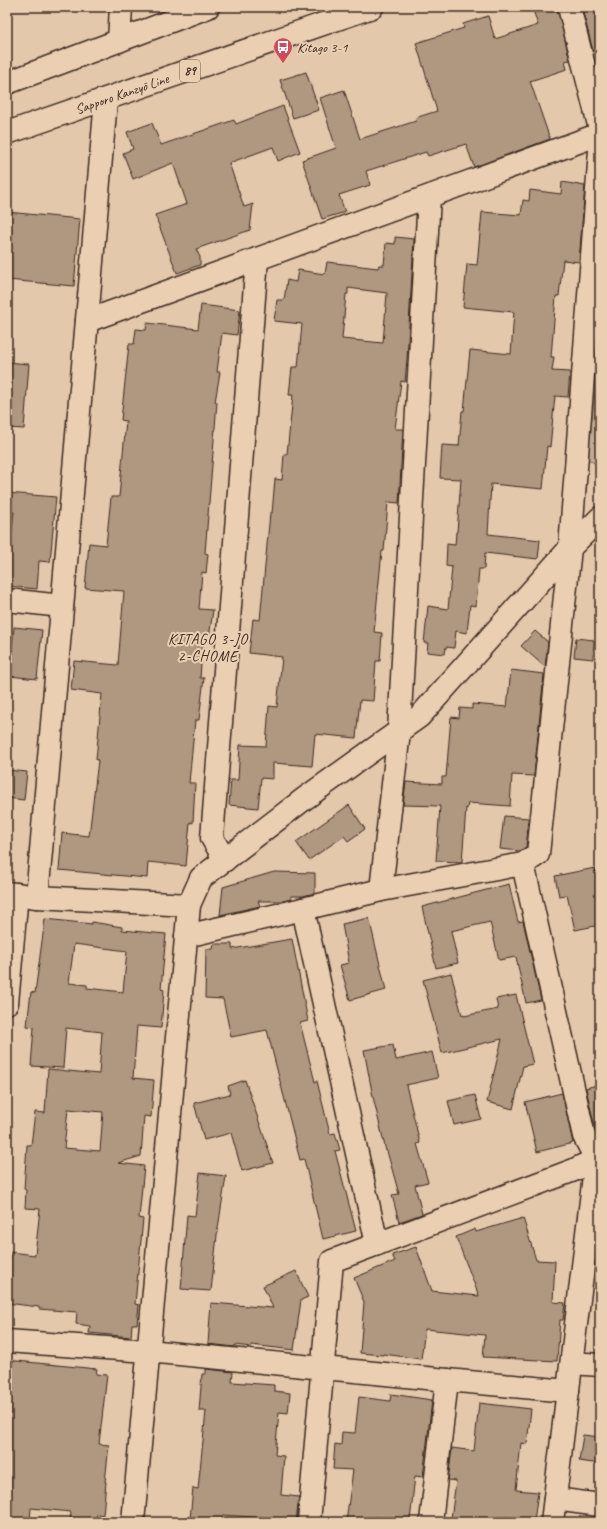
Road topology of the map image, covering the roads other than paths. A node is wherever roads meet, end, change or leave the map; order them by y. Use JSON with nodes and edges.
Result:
{"nodes":[{"id":1,"x":121,"y":7,"type":"edge"},
{"id":2,"x":208,"y":7,"type":"edge"},
{"id":3,"x":372,"y":7,"type":"edge"},
{"id":4,"x":569,"y":7,"type":"edge"},
{"id":5,"x":119,"y":41,"type":"junction"},
{"id":6,"x":7,"y":83,"type":"edge"},
{"id":7,"x":106,"y":100,"type":"junction"},
{"id":8,"x":600,"y":129,"type":"edge"},
{"id":9,"x":7,"y":134,"type":"edge"},
{"id":10,"x":600,"y":134,"type":"edge"},
{"id":11,"x":600,"y":150,"type":"edge"},
{"id":12,"x":429,"y":197,"type":"junction"},
{"id":13,"x":257,"y":259,"type":"junction"},
{"id":14,"x":596,"y":264,"type":"edge"},
{"id":15,"x":88,"y":321,"type":"junction"},
{"id":16,"x":600,"y":518,"type":"edge"},
{"id":17,"x":570,"y":548,"type":"junction"},
{"id":18,"x":7,"y":600,"type":"edge"},
{"id":19,"x":62,"y":606,"type":"junction"},
{"id":20,"x":399,"y":731,"type":"junction"},
{"id":21,"x":225,"y":860,"type":"junction"},
{"id":22,"x":523,"y":864,"type":"junction"},
{"id":23,"x":381,"y":890,"type":"junction"},
{"id":24,"x":20,"y":895,"type":"edge"},
{"id":25,"x":188,"y":905,"type":"junction"},
{"id":26,"x":303,"y":909,"type":"junction"},
{"id":27,"x":186,"y":936,"type":"junction"},
{"id":28,"x":7,"y":1002,"type":"edge"},
{"id":29,"x":598,"y":1159,"type":"edge"},
{"id":30,"x":377,"y":1244,"type":"junction"},
{"id":31,"x":7,"y":1341,"type":"edge"},
{"id":32,"x":148,"y":1351,"type":"junction"},
{"id":33,"x":572,"y":1362,"type":"junction"},
{"id":34,"x":600,"y":1365,"type":"edge"},
{"id":35,"x":322,"y":1368,"type":"junction"},
{"id":36,"x":447,"y":1380,"type":"junction"},
{"id":37,"x":568,"y":1390,"type":"junction"},
{"id":38,"x":555,"y":1499,"type":"junction"},
{"id":39,"x":600,"y":1505,"type":"edge"},
{"id":40,"x":133,"y":1522,"type":"edge"},
{"id":41,"x":309,"y":1522,"type":"edge"},
{"id":42,"x":431,"y":1522,"type":"edge"},
{"id":43,"x":552,"y":1522,"type":"edge"}],
"edges":[{"from":1,"to":5,"type":"street"},
{"from":2,"to":5,"type":"street"},
{"from":3,"to":7,"type":"street","name":"Sapporo Kanzyō Line","number":"89"},
{"from":4,"to":8,"type":"street"},
{"from":5,"to":6,"type":"street"},
{"from":7,"to":9,"type":"street","name":"Sapporo Kanzyō Line","number":"89"},
{"from":7,"to":15,"type":"street"},
{"from":10,"to":12,"type":"street"},
{"from":11,"to":14,"type":"street"},
{"from":12,"to":13,"type":"street"},
{"from":12,"to":20,"type":"street"},
{"from":13,"to":15,"type":"street"},
{"from":13,"to":21,"type":"street"},
{"from":14,"to":17,"type":"street"},
{"from":15,"to":19,"type":"street"},
{"from":16,"to":17,"type":"street"},
{"from":17,"to":20,"type":"street"},
{"from":17,"to":22,"type":"street"},
{"from":18,"to":19,"type":"street"},
{"from":19,"to":24,"type":"street"},
{"from":20,"to":21,"type":"street"},
{"from":20,"to":23,"type":"street"},
{"from":21,"to":25,"type":"street"},
{"from":22,"to":23,"type":"street"},
{"from":22,"to":29,"type":"street"},
{"from":23,"to":26,"type":"street"},
{"from":24,"to":25,"type":"street"},
{"from":24,"to":28,"type":"street"},
{"from":25,"to":27,"type":"street"},
{"from":26,"to":27,"type":"street"},
{"from":26,"to":30,"type":"street"},
{"from":27,"to":32,"type":"street"},
{"from":29,"to":30,"type":"street"},
{"from":29,"to":33,"type":"street"},
{"from":30,"to":35,"type":"street"},
{"from":31,"to":32,"type":"street"},
{"from":32,"to":35,"type":"street"},
{"from":32,"to":40,"type":"street"},
{"from":33,"to":34,"type":"street"},
{"from":33,"to":37,"type":"street"},
{"from":35,"to":36,"type":"street"},
{"from":35,"to":41,"type":"street"},
{"from":36,"to":37,"type":"street"},
{"from":36,"to":42,"type":"street"},
{"from":37,"to":38,"type":"street"},
{"from":38,"to":39,"type":"street"},
{"from":38,"to":43,"type":"street"}]}
